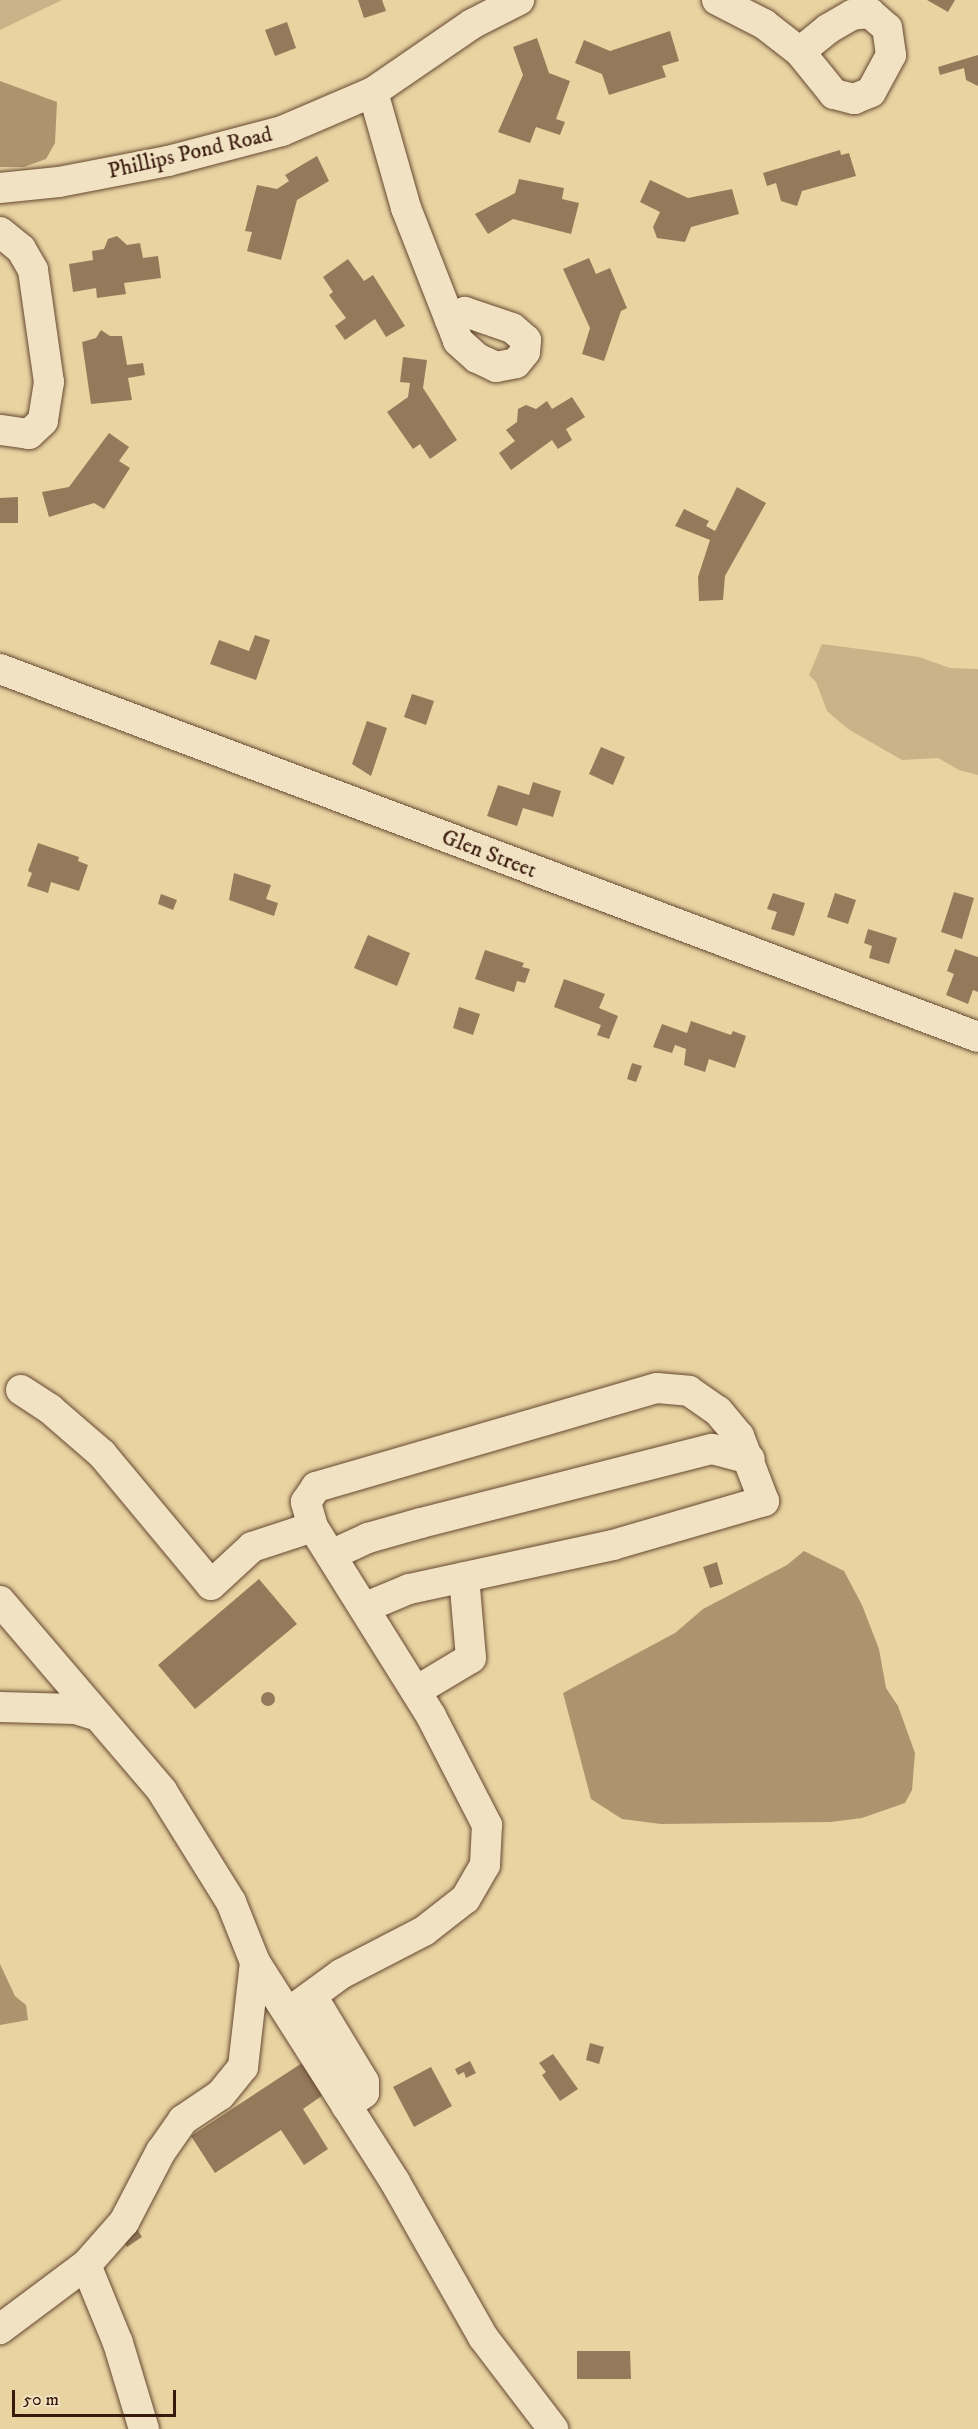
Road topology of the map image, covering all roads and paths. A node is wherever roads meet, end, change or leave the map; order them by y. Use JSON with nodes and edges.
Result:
{"nodes":[{"id":1,"x":519,"y":0,"type":"edge"},
{"id":2,"x":717,"y":0,"type":"edge"},
{"id":3,"x":800,"y":52,"type":"dead end"},
{"id":4,"x":374,"y":92,"type":"junction"},
{"id":5,"x":0,"y":188,"type":"edge"},
{"id":6,"x":0,"y":232,"type":"edge"},
{"id":7,"x":450,"y":319,"type":"dead end"},
{"id":8,"x":0,"y":430,"type":"edge"},
{"id":9,"x":0,"y":669,"type":"edge"},
{"id":10,"x":978,"y":1037,"type":"edge"},
{"id":11,"x":21,"y":1390,"type":"dead end"},
{"id":12,"x":750,"y":1459,"type":"junction"},
{"id":13,"x":314,"y":1527,"type":"junction"},
{"id":14,"x":331,"y":1555,"type":"junction"},
{"id":15,"x":464,"y":1577,"type":"junction"},
{"id":16,"x":0,"y":1602,"type":"edge"},
{"id":17,"x":366,"y":1607,"type":"junction"},
{"id":18,"x":416,"y":1691,"type":"junction"},
{"id":19,"x":0,"y":1707,"type":"edge"},
{"id":20,"x":98,"y":1716,"type":"junction"},
{"id":21,"x":255,"y":1962,"type":"junction"},
{"id":22,"x":300,"y":2004,"type":"junction"},
{"id":23,"x":86,"y":2265,"type":"junction"},
{"id":24,"x":0,"y":2329,"type":"edge"},
{"id":25,"x":144,"y":2429,"type":"edge"},
{"id":26,"x":553,"y":2429,"type":"edge"}],
"edges":[{"from":1,"to":4,"type":"street","name":"Phillips Pond Road"},
{"from":2,"to":3,"type":"street"},
{"from":4,"to":5,"type":"street","name":"Phillips Pond Road"},
{"from":4,"to":7,"type":"street"},
{"from":6,"to":8,"type":"street"},
{"from":9,"to":10,"type":"street","name":"Glen Street"},
{"from":11,"to":13,"type":"street"},
{"from":12,"to":13,"type":"street"},
{"from":12,"to":14,"type":"street"},
{"from":12,"to":15,"type":"street"},
{"from":13,"to":14,"type":"street"},
{"from":14,"to":17,"type":"street"},
{"from":15,"to":17,"type":"street"},
{"from":15,"to":18,"type":"street"},
{"from":16,"to":20,"type":"street"},
{"from":17,"to":18,"type":"street"},
{"from":18,"to":22,"type":"street"},
{"from":19,"to":20,"type":"street"},
{"from":20,"to":21,"type":"street"},
{"from":21,"to":22,"type":"street"},
{"from":21,"to":23,"type":"street"},
{"from":22,"to":26,"type":"street"},
{"from":23,"to":24,"type":"street"},
{"from":23,"to":25,"type":"street"}]}
